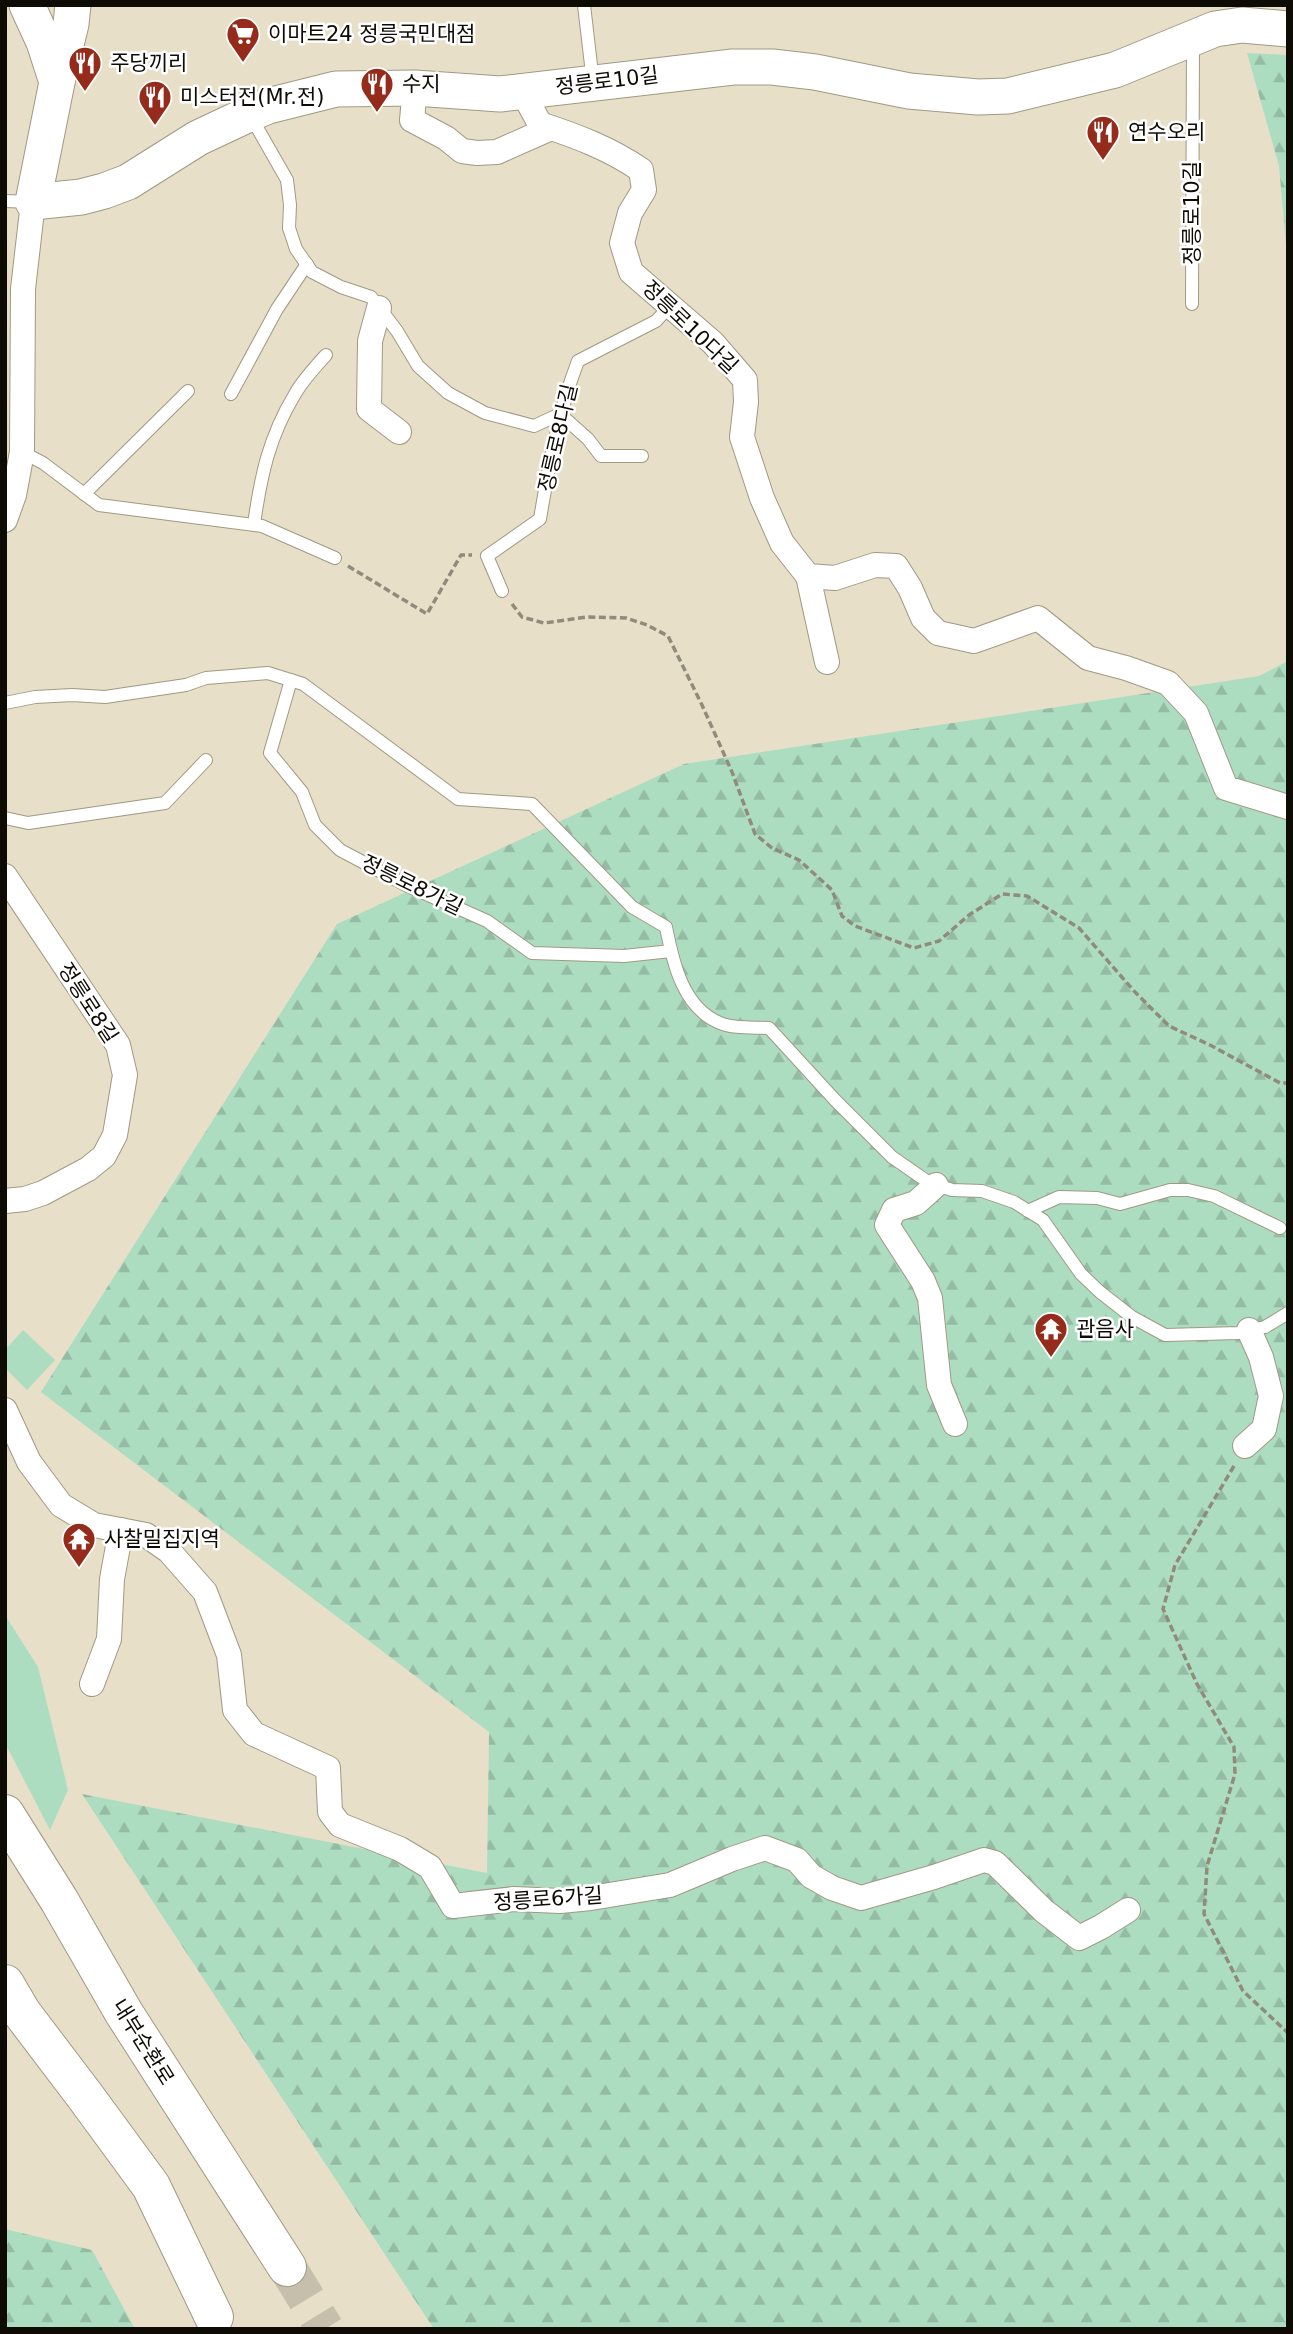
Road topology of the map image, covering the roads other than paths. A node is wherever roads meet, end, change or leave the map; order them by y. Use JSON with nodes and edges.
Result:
{"nodes":[{"id":1,"x":27,"y":5,"type":"edge"},
{"id":2,"x":584,"y":5,"type":"edge"},
{"id":3,"x":62,"y":24,"type":"edge"},
{"id":4,"x":1288,"y":29,"type":"edge"},
{"id":5,"x":1193,"y":38,"type":"junction"},
{"id":6,"x":593,"y":82,"type":"junction"},
{"id":7,"x":415,"y":88,"type":"junction"},
{"id":8,"x":526,"y":90,"type":"junction"},
{"id":9,"x":249,"y":114,"type":"junction"},
{"id":10,"x":551,"y":128,"type":"junction"},
{"id":11,"x":19,"y":202,"type":"edge"},
{"id":12,"x":307,"y":264,"type":"junction"},
{"id":13,"x":1192,"y":303,"type":"dead end"},
{"id":14,"x":671,"y":305,"type":"junction"},
{"id":15,"x":379,"y":307,"type":"junction"},
{"id":16,"x":326,"y":355,"type":"dead end"},
{"id":17,"x":188,"y":391,"type":"dead end"},
{"id":18,"x":231,"y":394,"type":"dead end"},
{"id":19,"x":560,"y":414,"type":"junction"},
{"id":20,"x":399,"y":432,"type":"dead end"},
{"id":21,"x":22,"y":452,"type":"junction"},
{"id":22,"x":642,"y":456,"type":"dead end"},
{"id":23,"x":84,"y":494,"type":"junction"},
{"id":24,"x":5,"y":520,"type":"edge"},
{"id":25,"x":254,"y":524,"type":"junction"},
{"id":26,"x":335,"y":558,"type":"road end"},
{"id":27,"x":808,"y":576,"type":"junction"},
{"id":28,"x":502,"y":592,"type":"road end"},
{"id":29,"x":827,"y":662,"type":"dead end"},
{"id":30,"x":291,"y":680,"type":"junction"},
{"id":31,"x":5,"y":703,"type":"edge"},
{"id":32,"x":206,"y":760,"type":"dead end"},
{"id":33,"x":1288,"y":807,"type":"edge"},
{"id":34,"x":5,"y":818,"type":"edge"},
{"id":35,"x":5,"y":876,"type":"edge"},
{"id":36,"x":671,"y":951,"type":"junction"},
{"id":37,"x":936,"y":1185,"type":"junction"},
{"id":38,"x":5,"y":1201,"type":"edge"},
{"id":39,"x":1028,"y":1210,"type":"junction"},
{"id":40,"x":1285,"y":1231,"type":"edge"},
{"id":41,"x":1288,"y":1312,"type":"edge"},
{"id":42,"x":1249,"y":1330,"type":"junction"},
{"id":43,"x":5,"y":1410,"type":"edge"},
{"id":44,"x":955,"y":1424,"type":"dead end"},
{"id":45,"x":1245,"y":1446,"type":"road end"},
{"id":46,"x":121,"y":1530,"type":"junction"},
{"id":47,"x":92,"y":1684,"type":"dead end"},
{"id":48,"x":5,"y":1814,"type":"edge"},
{"id":49,"x":1128,"y":1910,"type":"dead end"},
{"id":50,"x":5,"y":1984,"type":"edge"},
{"id":51,"x":287,"y":2267,"type":"tunnel mouth"},
{"id":52,"x":214,"y":2317,"type":"dead end"}],
"edges":[{"from":1,"to":3,"type":"main road"},
{"from":2,"to":6,"type":"lane"},
{"from":3,"to":11,"type":"main road"},
{"from":4,"to":5,"type":"main road","name":"정릉로10길"},
{"from":5,"to":6,"type":"main road","name":"정릉로10길"},
{"from":5,"to":13,"type":"lane","name":"정릉로10길"},
{"from":6,"to":8,"type":"main road","name":"정릉로10길"},
{"from":7,"to":8,"type":"main road","name":"정릉로10길"},
{"from":7,"to":9,"type":"main road","name":"정릉로10길"},
{"from":7,"to":10,"type":"street"},
{"from":8,"to":10,"type":"street"},
{"from":9,"to":11,"type":"main road","name":"정릉로10길"},
{"from":9,"to":12,"type":"lane"},
{"from":10,"to":14,"type":"street","name":"정릉로10다길"},
{"from":11,"to":21,"type":"street"},
{"from":12,"to":15,"type":"lane"},
{"from":12,"to":18,"type":"lane"},
{"from":14,"to":19,"type":"lane","name":"정릉로8다길"},
{"from":14,"to":27,"type":"street","name":"정릉로10다길"},
{"from":15,"to":19,"type":"lane"},
{"from":15,"to":20,"type":"street"},
{"from":16,"to":25,"type":"lane"},
{"from":17,"to":23,"type":"lane"},
{"from":19,"to":22,"type":"lane"},
{"from":19,"to":28,"type":"lane","name":"정릉로8다길"},
{"from":21,"to":23,"type":"lane"},
{"from":21,"to":24,"type":"street"},
{"from":23,"to":25,"type":"lane"},
{"from":25,"to":26,"type":"lane"},
{"from":27,"to":29,"type":"street","name":"정릉로10다길"},
{"from":27,"to":33,"type":"street"},
{"from":30,"to":31,"type":"lane"},
{"from":30,"to":36,"type":"lane"},
{"from":30,"to":36,"type":"lane","name":"정릉로8가길"},
{"from":32,"to":34,"type":"lane"},
{"from":35,"to":38,"type":"street","name":"정릉로8길"},
{"from":36,"to":37,"type":"lane"},
{"from":37,"to":39,"type":"lane"},
{"from":37,"to":44,"type":"street"},
{"from":39,"to":40,"type":"lane"},
{"from":39,"to":42,"type":"lane"},
{"from":41,"to":42,"type":"lane"},
{"from":42,"to":45,"type":"street"},
{"from":43,"to":46,"type":"street","name":"정릉로6가길"},
{"from":46,"to":47,"type":"street"},
{"from":46,"to":49,"type":"street","name":"정릉로6가길"},
{"from":48,"to":51,"type":"highway","name":"내부순환로"},
{"from":50,"to":52,"type":"highway"}]}
